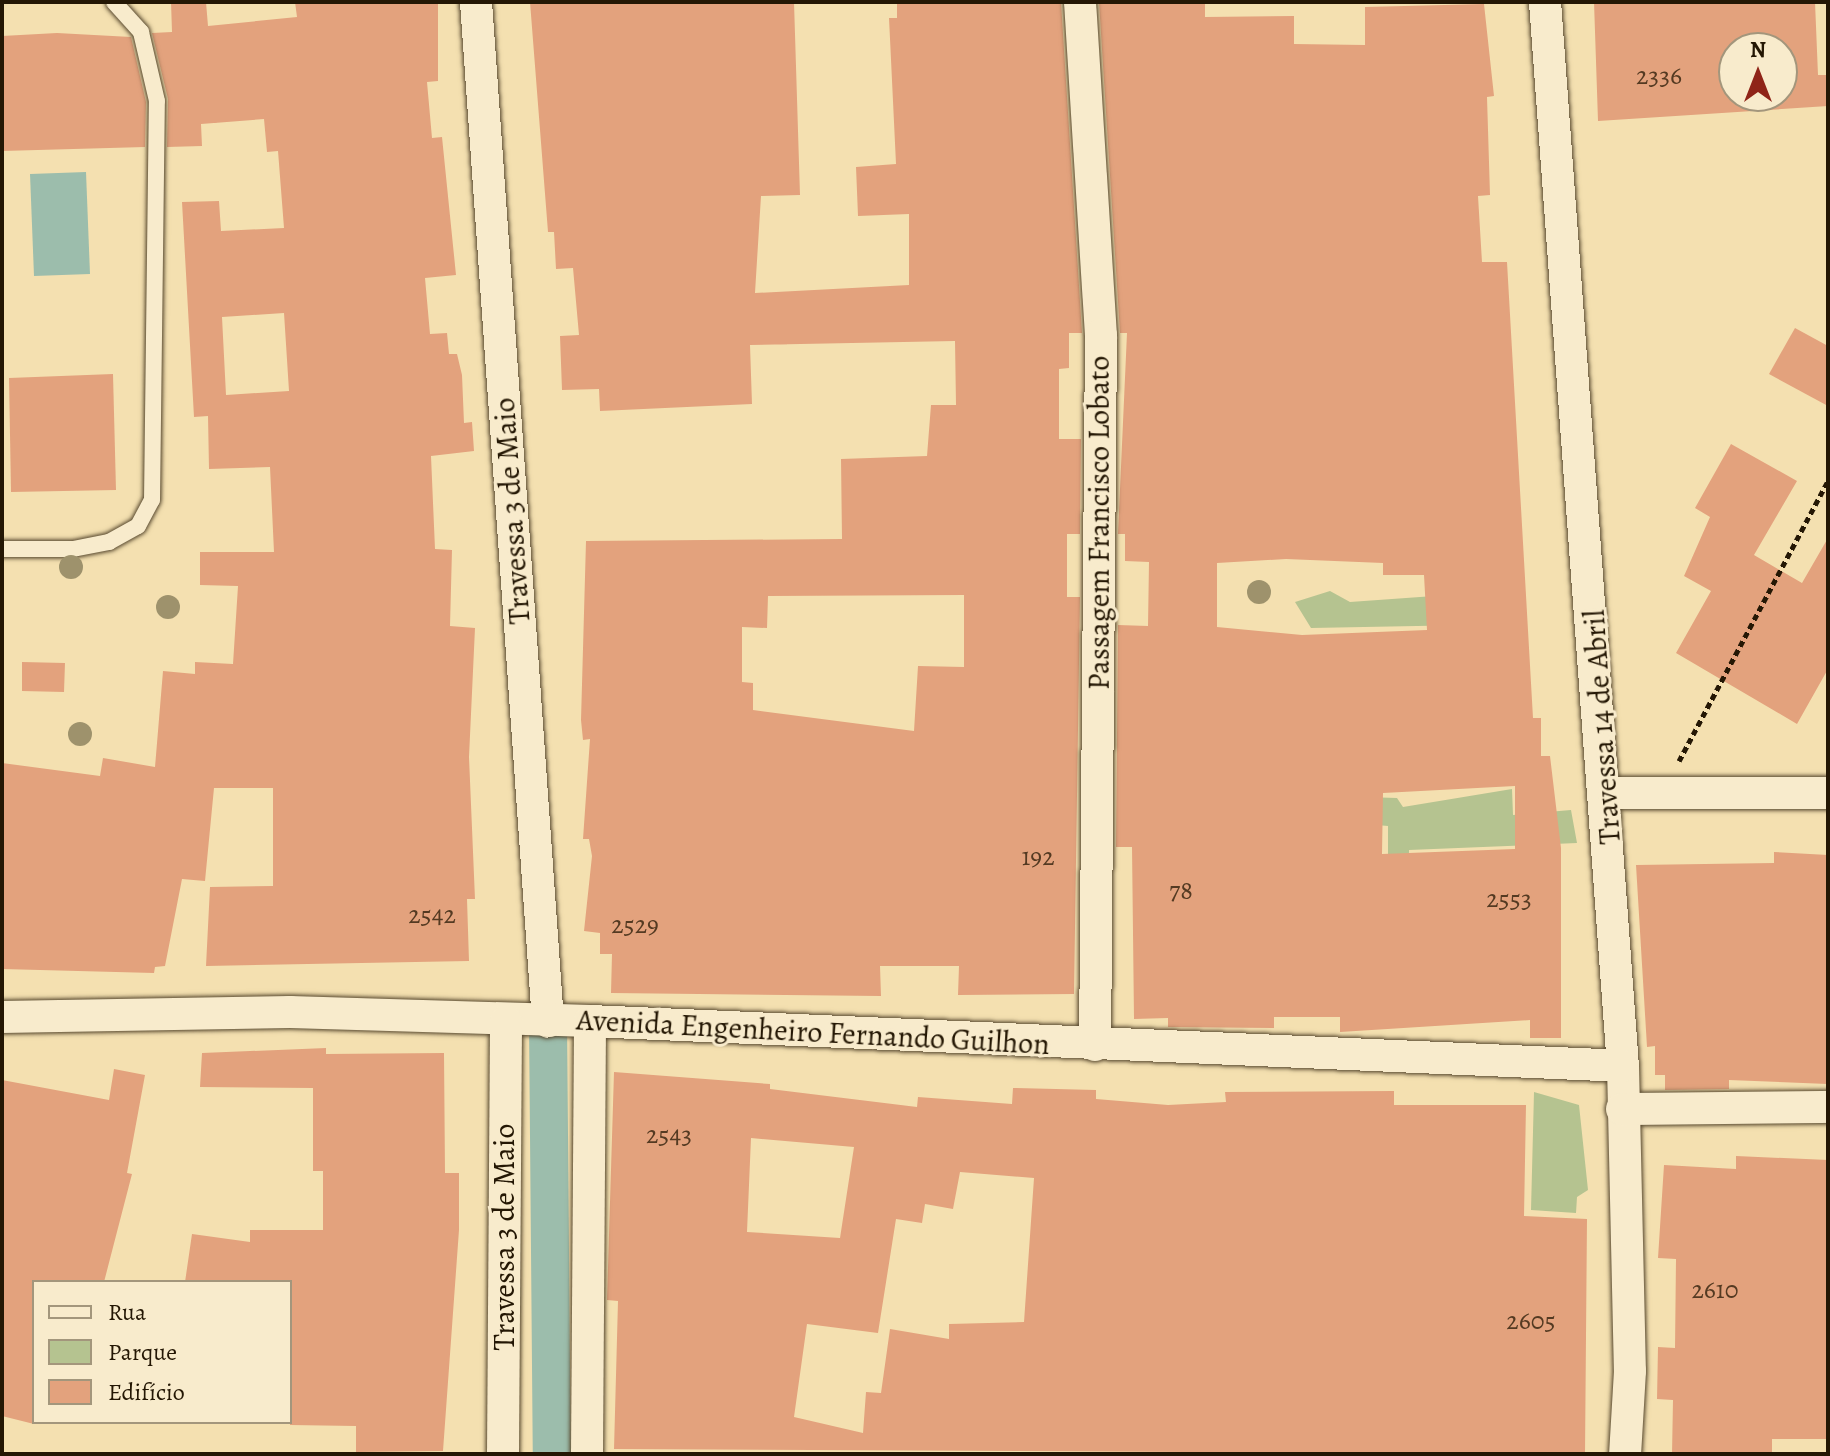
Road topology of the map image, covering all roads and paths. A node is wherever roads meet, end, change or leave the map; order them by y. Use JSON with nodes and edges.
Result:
{"nodes":[{"id":1,"x":114,"y":2,"type":"edge"},
{"id":2,"x":476,"y":2,"type":"edge"},
{"id":3,"x":1080,"y":2,"type":"edge"},
{"id":4,"x":1545,"y":2,"type":"edge"},
{"id":5,"x":1828,"y":481,"type":"edge"},
{"id":6,"x":2,"y":549,"type":"edge"},
{"id":7,"x":1607,"y":793,"type":"junction"},
{"id":8,"x":1662,"y":793,"type":"junction"},
{"id":9,"x":1828,"y":793,"type":"edge"},
{"id":10,"x":2,"y":1017,"type":"edge"},
{"id":11,"x":506,"y":1021,"type":"junction"},
{"id":12,"x":548,"y":1021,"type":"junction"},
{"id":13,"x":590,"y":1021,"type":"junction"},
{"id":14,"x":1095,"y":1045,"type":"junction"},
{"id":15,"x":1623,"y":1066,"type":"junction"},
{"id":16,"x":1828,"y":1107,"type":"edge"},
{"id":17,"x":1622,"y":1109,"type":"junction"},
{"id":18,"x":503,"y":1454,"type":"edge"},
{"id":19,"x":587,"y":1454,"type":"edge"},
{"id":20,"x":1625,"y":1454,"type":"edge"}],
"edges":[{"from":1,"to":6,"type":"lane"},
{"from":2,"to":12,"type":"street","name":"Travessa 3 de Maio"},
{"from":3,"to":14,"type":"street","name":"Passagem Francisco Lobato"},
{"from":4,"to":7,"type":"street","name":"Travessa 14 de Abril"},
{"from":5,"to":8,"type":"path"},
{"from":7,"to":8,"type":"street"},
{"from":7,"to":15,"type":"street","name":"Travessa 14 de Abril"},
{"from":8,"to":9,"type":"street"},
{"from":10,"to":11,"type":"street","name":"Avenida Engenheiro Fernando Guilhon"},
{"from":11,"to":12,"type":"street","name":"Avenida Engenheiro Fernando Guilhon"},
{"from":11,"to":18,"type":"street","name":"Travessa 3 de Maio"},
{"from":12,"to":13,"type":"street","name":"Avenida Engenheiro Fernando Guilhon"},
{"from":13,"to":14,"type":"street","name":"Avenida Engenheiro Fernando Guilhon"},
{"from":13,"to":19,"type":"street"},
{"from":14,"to":15,"type":"street","name":"Avenida Engenheiro Fernando Guilhon"},
{"from":15,"to":17,"type":"street","name":"Travessa 14 de Abril"},
{"from":16,"to":17,"type":"street"},
{"from":17,"to":20,"type":"street","name":"Travessa 14 de Abril"}]}
